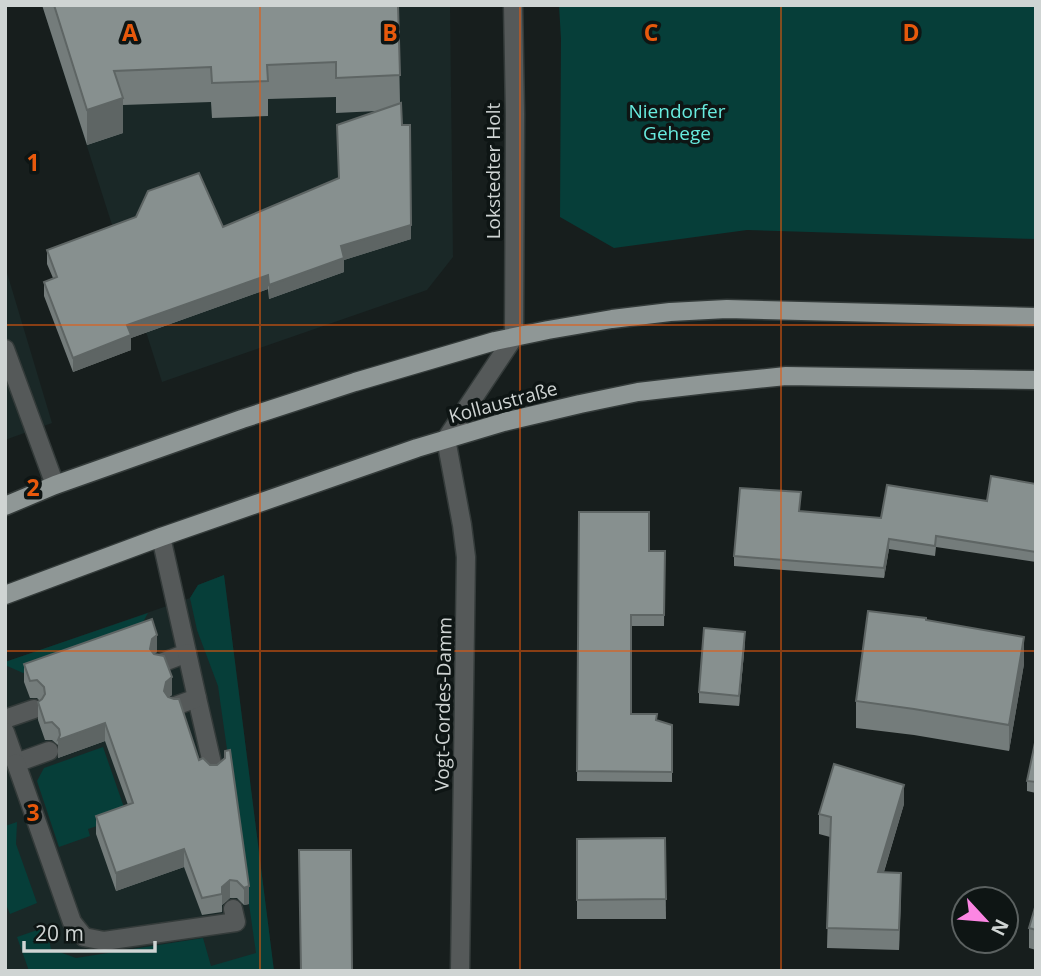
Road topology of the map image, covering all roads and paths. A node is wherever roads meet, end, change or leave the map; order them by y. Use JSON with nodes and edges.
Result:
{"nodes":[{"id":1,"x":513,"y":5,"type":"edge"},
{"id":2,"x":1036,"y":317,"type":"edge"},
{"id":3,"x":514,"y":337,"type":"junction"},
{"id":4,"x":5,"y":349,"type":"edge"},
{"id":5,"x":1036,"y":380,"type":"edge"},
{"id":6,"x":11,"y":388,"type":"edge"},
{"id":7,"x":446,"y":439,"type":"junction"},
{"id":8,"x":55,"y":485,"type":"junction"},
{"id":9,"x":5,"y":506,"type":"edge"},
{"id":10,"x":161,"y":537,"type":"junction"},
{"id":11,"x":5,"y":595,"type":"edge"},
{"id":12,"x":187,"y":653,"type":"junction"},
{"id":13,"x":161,"y":663,"type":"edge"},
{"id":14,"x":197,"y":698,"type":"junction"},
{"id":15,"x":175,"y":706,"type":"edge"},
{"id":16,"x":34,"y":709,"type":"dead end"},
{"id":17,"x":5,"y":719,"type":"edge"},
{"id":18,"x":5,"y":732,"type":"edge"},
{"id":19,"x":49,"y":751,"type":"dead end"},
{"id":20,"x":16,"y":762,"type":"junction"},
{"id":21,"x":214,"y":772,"type":"edge"},
{"id":22,"x":233,"y":909,"type":"dead end"},
{"id":23,"x":460,"y":971,"type":"edge"}],
"edges":[{"from":1,"to":3,"type":"street","name":"Lokstedter Holt"},
{"from":2,"to":3,"type":"main road"},
{"from":3,"to":7,"type":"street"},
{"from":3,"to":8,"type":"main road"},
{"from":4,"to":6,"type":"street"},
{"from":5,"to":7,"type":"main road","name":"Kollaustraße"},
{"from":6,"to":8,"type":"street"},
{"from":7,"to":10,"type":"main road","name":"Kollaustraße"},
{"from":7,"to":23,"type":"street","name":"Vogt-Cordes-Damm"},
{"from":8,"to":9,"type":"main road"},
{"from":10,"to":11,"type":"main road","name":"Kollaustraße"},
{"from":10,"to":12,"type":"street"},
{"from":12,"to":13,"type":"street"},
{"from":12,"to":14,"type":"street"},
{"from":14,"to":15,"type":"street"},
{"from":14,"to":21,"type":"street"},
{"from":16,"to":17,"type":"street"},
{"from":18,"to":20,"type":"street"},
{"from":19,"to":20,"type":"street"},
{"from":20,"to":22,"type":"street"}]}
